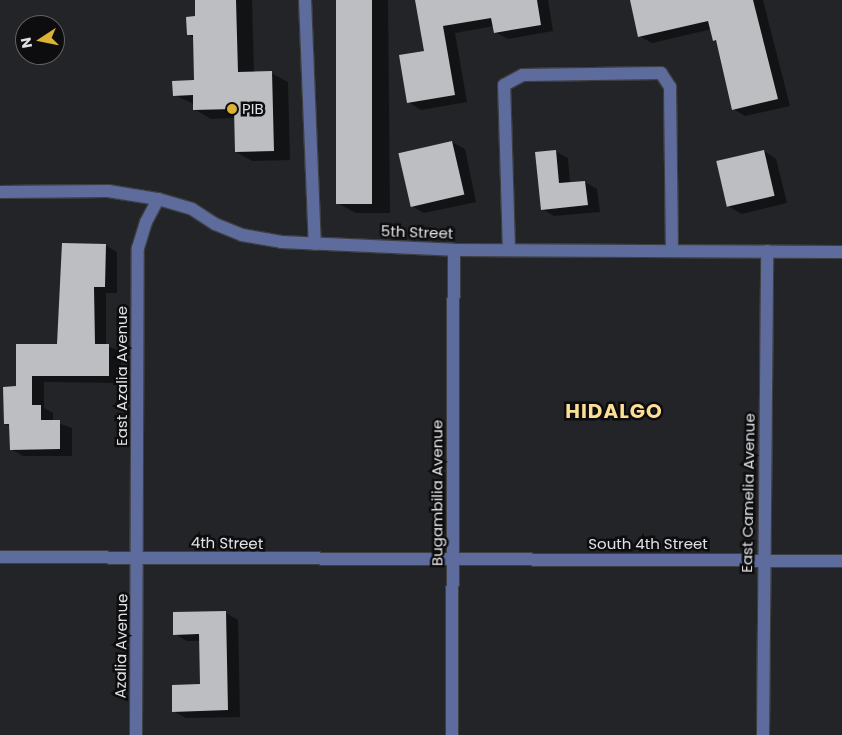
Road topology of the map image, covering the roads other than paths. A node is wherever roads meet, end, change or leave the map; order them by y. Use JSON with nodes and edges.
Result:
{"nodes":[{"id":1,"x":305,"y":0,"type":"edge"},
{"id":2,"x":0,"y":192,"type":"edge"},
{"id":3,"x":158,"y":198,"type":"junction"},
{"id":4,"x":315,"y":244,"type":"junction"},
{"id":5,"x":454,"y":250,"type":"junction"},
{"id":6,"x":509,"y":250,"type":"junction"},
{"id":7,"x":672,"y":250,"type":"junction"},
{"id":8,"x":767,"y":252,"type":"junction"},
{"id":9,"x":842,"y":252,"type":"edge"},
{"id":10,"x":0,"y":557,"type":"edge"},
{"id":11,"x":138,"y":558,"type":"junction"},
{"id":12,"x":764,"y":560,"type":"junction"},
{"id":13,"x":454,"y":561,"type":"junction"},
{"id":14,"x":842,"y":561,"type":"edge"},
{"id":15,"x":136,"y":735,"type":"edge"},
{"id":16,"x":452,"y":735,"type":"edge"},
{"id":17,"x":763,"y":735,"type":"edge"}],
"edges":[{"from":1,"to":4,"type":"street"},
{"from":2,"to":3,"type":"street","name":"5th Street"},
{"from":3,"to":4,"type":"street","name":"5th Street"},
{"from":3,"to":11,"type":"street","name":"East Azalia Avenue"},
{"from":4,"to":5,"type":"street","name":"5th Street"},
{"from":5,"to":6,"type":"street","name":"5th Street"},
{"from":5,"to":13,"type":"street","name":"Bugambilia Avenue"},
{"from":6,"to":7,"type":"street","name":"5th Street"},
{"from":6,"to":7,"type":"street"},
{"from":7,"to":8,"type":"street","name":"5th Street"},
{"from":8,"to":9,"type":"street","name":"5th Street"},
{"from":8,"to":12,"type":"street","name":"East Camelia Avenue"},
{"from":10,"to":11,"type":"street","name":"4th Street"},
{"from":11,"to":13,"type":"street","name":"4th Street"},
{"from":11,"to":15,"type":"street","name":"Azalia Avenue"},
{"from":12,"to":13,"type":"street","name":"South 4th Street"},
{"from":12,"to":14,"type":"street","name":"South 4th Street"},
{"from":12,"to":17,"type":"street","name":"East Camelia Avenue"},
{"from":13,"to":16,"type":"street","name":"Bugambilia Avenue"}]}
